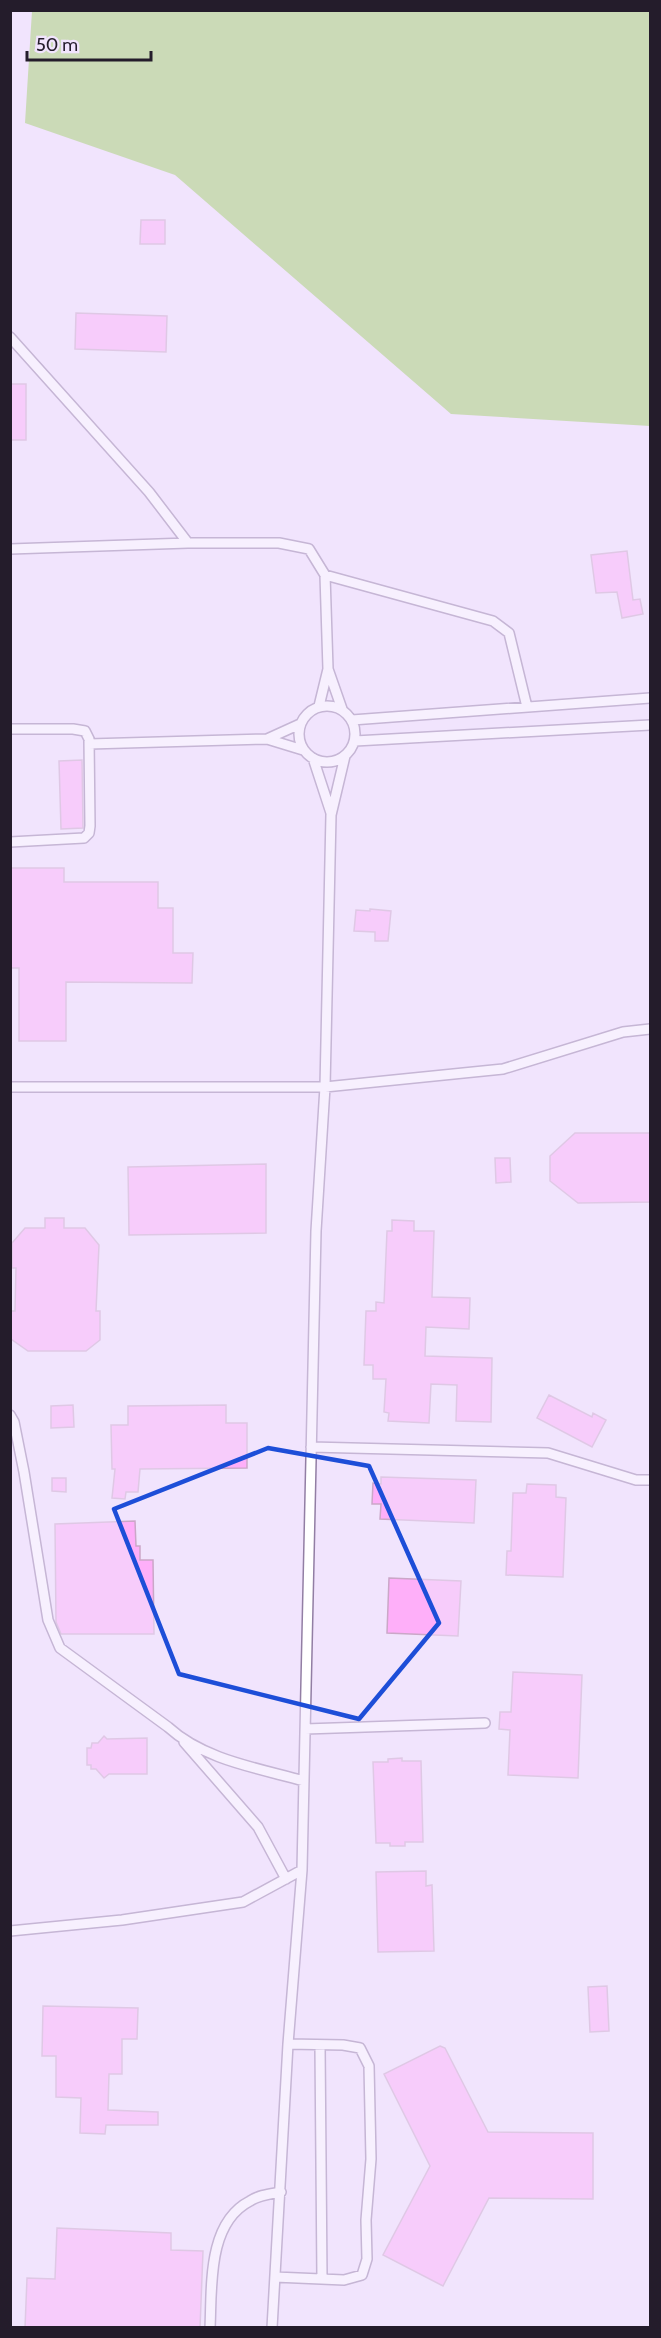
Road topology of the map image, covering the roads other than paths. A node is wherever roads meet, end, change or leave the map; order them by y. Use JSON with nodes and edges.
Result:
{"nodes":[{"id":1,"x":10,"y":337,"type":"edge"},
{"id":2,"x":188,"y":543,"type":"junction"},
{"id":3,"x":10,"y":549,"type":"edge"},
{"id":4,"x":325,"y":575,"type":"junction"},
{"id":5,"x":328,"y":669,"type":"junction"},
{"id":6,"x":651,"y":698,"type":"edge"},
{"id":7,"x":319,"y":706,"type":"junction"},
{"id":8,"x":527,"y":707,"type":"junction"},
{"id":9,"x":342,"y":709,"type":"junction"},
{"id":10,"x":352,"y":720,"type":"junction"},
{"id":11,"x":300,"y":724,"type":"junction"},
{"id":12,"x":651,"y":725,"type":"edge"},
{"id":13,"x":10,"y":729,"type":"edge"},
{"id":14,"x":267,"y":739,"type":"junction"},
{"id":15,"x":355,"y":741,"type":"junction"},
{"id":16,"x":88,"y":744,"type":"junction"},
{"id":17,"x":303,"y":750,"type":"junction"},
{"id":18,"x":345,"y":756,"type":"junction"},
{"id":19,"x":313,"y":758,"type":"junction"},
{"id":20,"x":332,"y":815,"type":"junction"},
{"id":21,"x":10,"y":842,"type":"edge"},
{"id":22,"x":651,"y":1029,"type":"edge"},
{"id":23,"x":10,"y":1087,"type":"edge"},
{"id":24,"x":325,"y":1087,"type":"junction"},
{"id":25,"x":10,"y":1415,"type":"edge"},
{"id":26,"x":311,"y":1447,"type":"junction"},
{"id":27,"x":651,"y":1480,"type":"edge"},
{"id":28,"x":485,"y":1723,"type":"dead end"},
{"id":29,"x":305,"y":1729,"type":"junction"},
{"id":30,"x":182,"y":1740,"type":"junction"},
{"id":31,"x":304,"y":1781,"type":"junction"},
{"id":32,"x":302,"y":1870,"type":"junction"},
{"id":33,"x":286,"y":1879,"type":"junction"},
{"id":34,"x":10,"y":1931,"type":"edge"},
{"id":35,"x":288,"y":2044,"type":"junction"},
{"id":36,"x":320,"y":2046,"type":"junction"},
{"id":37,"x":281,"y":2192,"type":"junction"},
{"id":38,"x":275,"y":2277,"type":"junction"},
{"id":39,"x":322,"y":2279,"type":"junction"},
{"id":40,"x":210,"y":2328,"type":"edge"},
{"id":41,"x":272,"y":2328,"type":"edge"}],
"edges":[{"from":1,"to":2,"type":"lane"},
{"from":2,"to":3,"type":"lane"},
{"from":2,"to":4,"type":"lane"},
{"from":4,"to":5,"type":"lane"},
{"from":4,"to":8,"type":"lane"},
{"from":5,"to":7,"type":"lane"},
{"from":5,"to":9,"type":"lane"},
{"from":6,"to":8,"type":"lane"},
{"from":7,"to":9,"type":"lane"},
{"from":7,"to":11,"type":"lane"},
{"from":8,"to":10,"type":"lane"},
{"from":9,"to":10,"type":"lane"},
{"from":10,"to":15,"type":"lane"},
{"from":11,"to":14,"type":"lane"},
{"from":11,"to":17,"type":"lane"},
{"from":12,"to":15,"type":"lane"},
{"from":13,"to":16,"type":"lane"},
{"from":14,"to":16,"type":"lane"},
{"from":14,"to":17,"type":"lane"},
{"from":15,"to":18,"type":"lane"},
{"from":16,"to":21,"type":"lane"},
{"from":17,"to":19,"type":"lane"},
{"from":18,"to":19,"type":"lane"},
{"from":18,"to":20,"type":"lane"},
{"from":19,"to":20,"type":"lane"},
{"from":20,"to":24,"type":"lane"},
{"from":22,"to":24,"type":"lane"},
{"from":23,"to":24,"type":"lane"},
{"from":24,"to":26,"type":"lane"},
{"from":25,"to":30,"type":"lane"},
{"from":26,"to":27,"type":"lane"},
{"from":26,"to":29,"type":"lane"},
{"from":28,"to":29,"type":"lane"},
{"from":29,"to":31,"type":"lane"},
{"from":30,"to":31,"type":"lane"},
{"from":30,"to":33,"type":"lane"},
{"from":31,"to":32,"type":"lane"},
{"from":32,"to":33,"type":"lane"},
{"from":32,"to":35,"type":"lane"},
{"from":33,"to":34,"type":"lane"},
{"from":35,"to":36,"type":"lane"},
{"from":35,"to":37,"type":"lane"},
{"from":36,"to":39,"type":"lane"},
{"from":36,"to":39,"type":"lane"},
{"from":37,"to":38,"type":"lane"},
{"from":37,"to":40,"type":"lane"},
{"from":38,"to":39,"type":"lane"},
{"from":38,"to":41,"type":"lane"}]}
